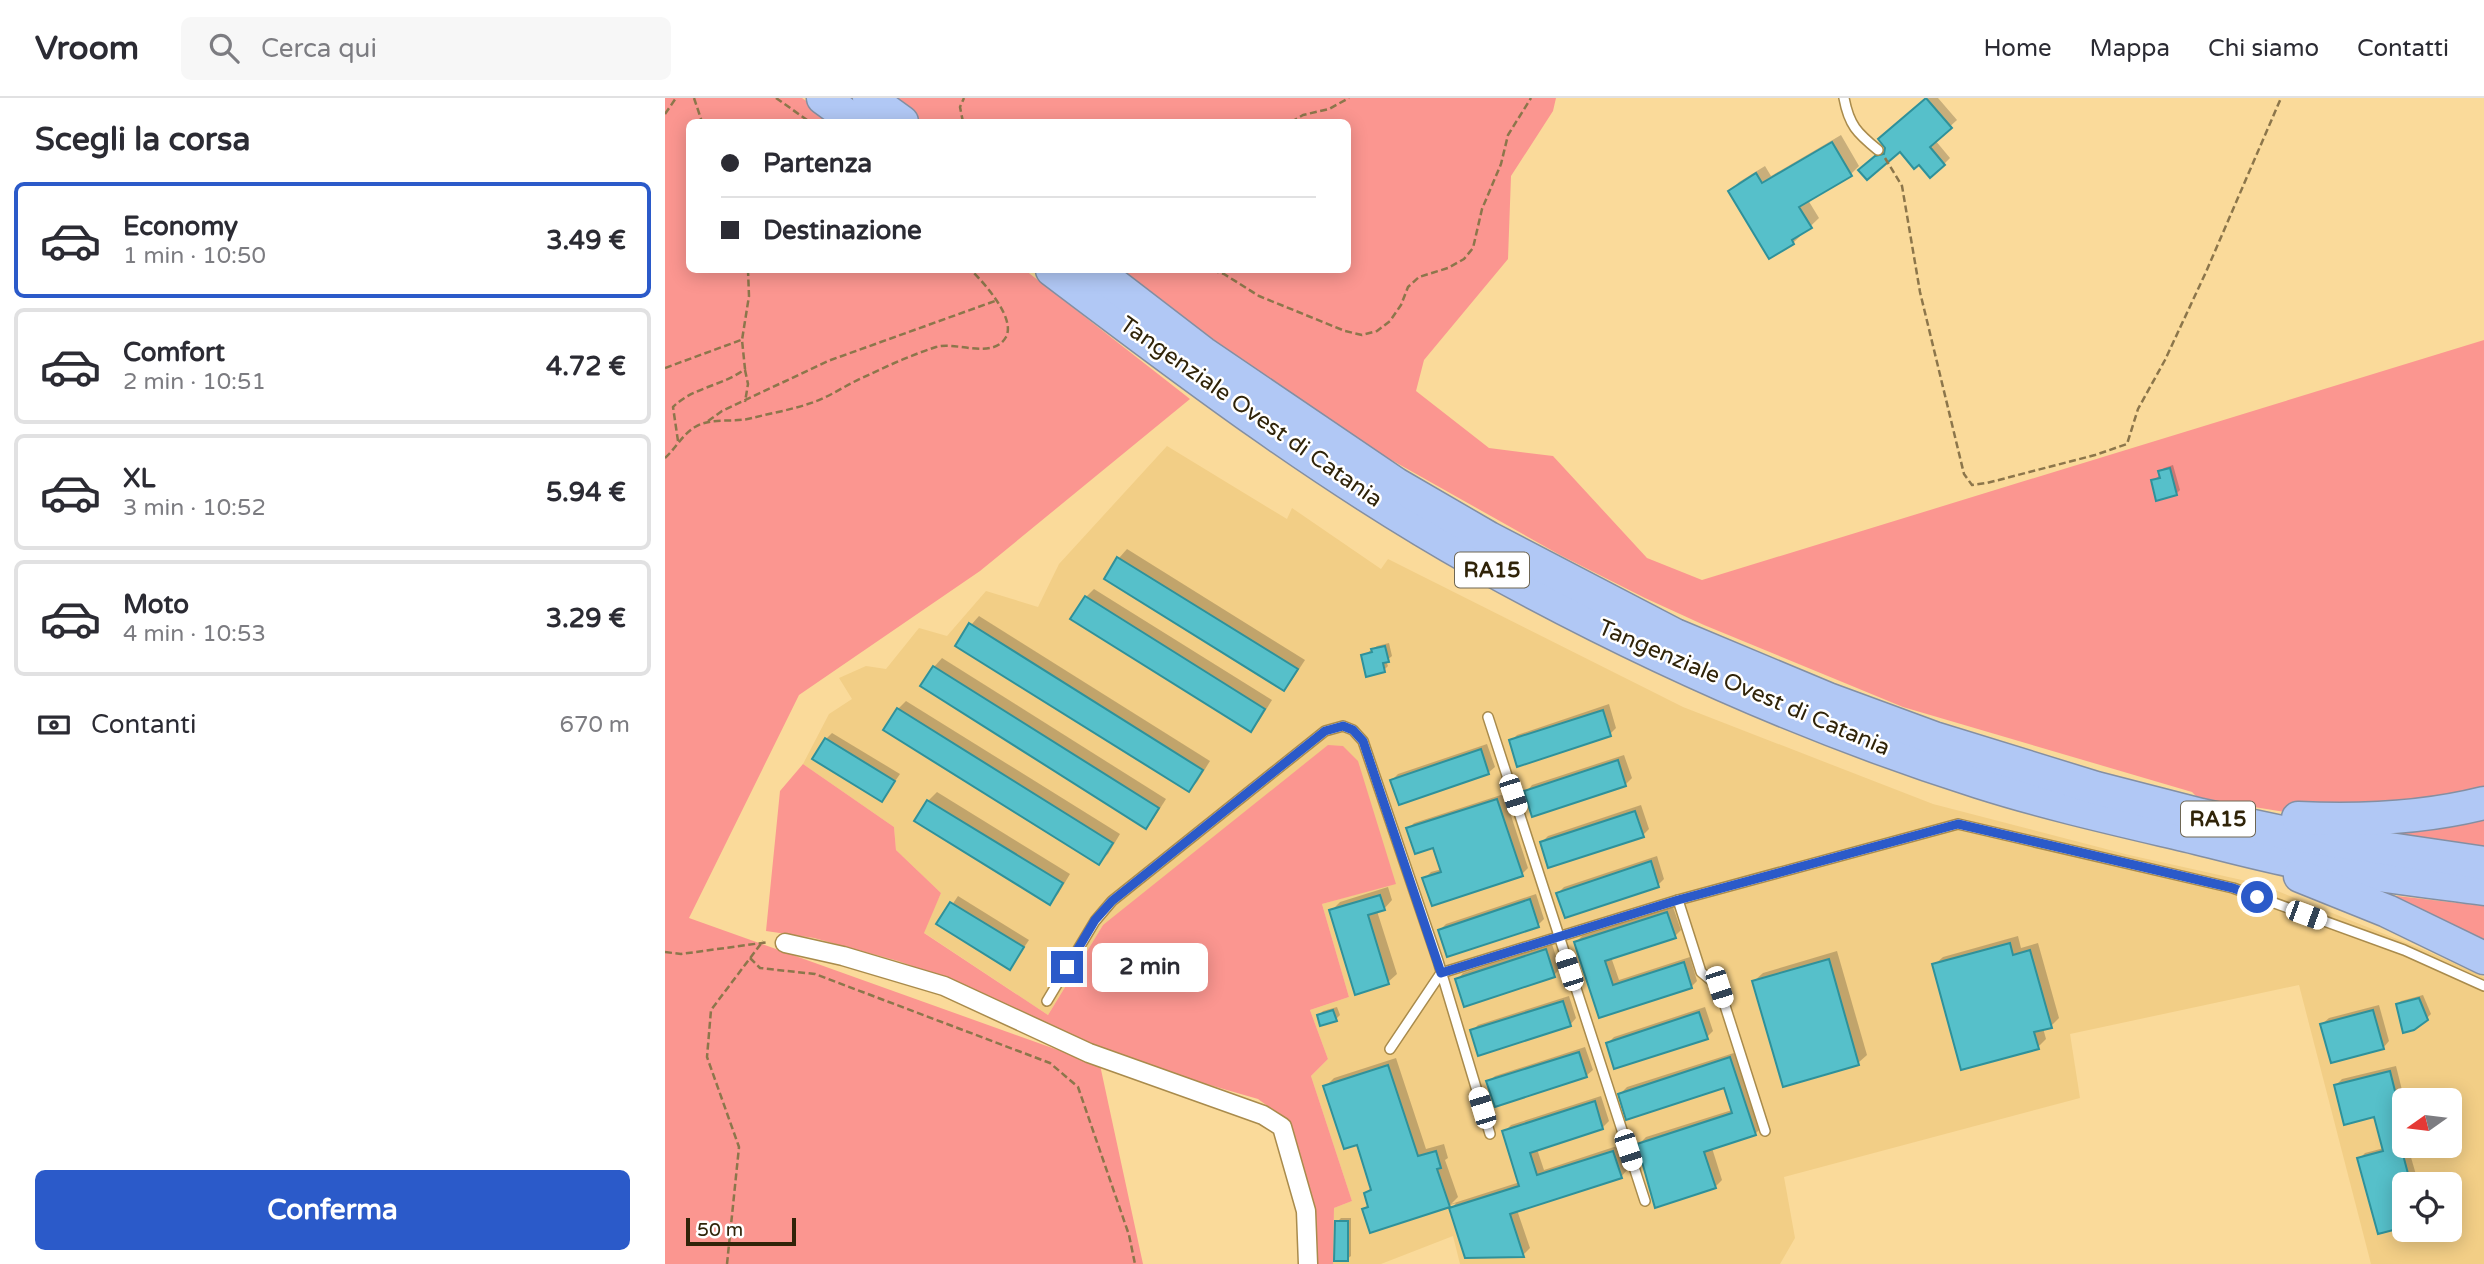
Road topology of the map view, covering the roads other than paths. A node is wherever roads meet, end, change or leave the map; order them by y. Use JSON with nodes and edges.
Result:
{"nodes":[{"id":1,"x":823,"y":98,"type":"edge"},
{"id":2,"x":869,"y":98,"type":"edge"},
{"id":3,"x":1844,"y":98,"type":"edge"},
{"id":4,"x":852,"y":119,"type":"edge"},
{"id":5,"x":898,"y":119,"type":"edge"},
{"id":6,"x":1878,"y":150,"type":"road end"},
{"id":7,"x":1056,"y":273,"type":"edge"},
{"id":8,"x":1099,"y":273,"type":"edge"},
{"id":9,"x":1489,"y":718,"type":"dead end"},
{"id":10,"x":1958,"y":746,"type":"junction"},
{"id":11,"x":2484,"y":803,"type":"edge"},
{"id":12,"x":2088,"y":813,"type":"junction"},
{"id":13,"x":2484,"y":863,"type":"edge"},
{"id":14,"x":2484,"y":889,"type":"edge"},
{"id":15,"x":1678,"y":900,"type":"junction"},
{"id":16,"x":1559,"y":937,"type":"junction"},
{"id":17,"x":785,"y":943,"type":"road end"},
{"id":18,"x":2484,"y":958,"type":"edge"},
{"id":19,"x":1441,"y":973,"type":"junction"},
{"id":20,"x":2484,"y":986,"type":"edge"},
{"id":21,"x":1047,"y":1000,"type":"dead end"},
{"id":22,"x":1390,"y":1049,"type":"dead end"},
{"id":23,"x":1765,"y":1131,"type":"dead end"},
{"id":24,"x":1490,"y":1134,"type":"dead end"},
{"id":25,"x":1645,"y":1201,"type":"dead end"},
{"id":26,"x":1308,"y":1264,"type":"edge"}],
"edges":[{"from":1,"to":4,"type":"highway"},
{"from":2,"to":5,"type":"highway"},
{"from":3,"to":6,"type":"lane"},
{"from":7,"to":12,"type":"highway","name":"Tangenziale Ovest di Catania","number":"RA15"},
{"from":8,"to":10,"type":"highway","name":"Tangenziale Ovest di Catania","number":"RA15"},
{"from":9,"to":16,"type":"lane"},
{"from":10,"to":11,"type":"highway"},
{"from":10,"to":13,"type":"highway","name":"Tangenziale Ovest di Catania","number":"RA15"},
{"from":12,"to":14,"type":"highway","name":"Tangenziale Ovest di Catania","number":"RA15"},
{"from":12,"to":18,"type":"highway"},
{"from":15,"to":16,"type":"lane"},
{"from":15,"to":20,"type":"lane"},
{"from":15,"to":23,"type":"lane"},
{"from":16,"to":19,"type":"lane"},
{"from":16,"to":25,"type":"lane"},
{"from":17,"to":26,"type":"street"},
{"from":19,"to":21,"type":"lane"},
{"from":19,"to":22,"type":"lane"},
{"from":19,"to":24,"type":"lane"}]}
